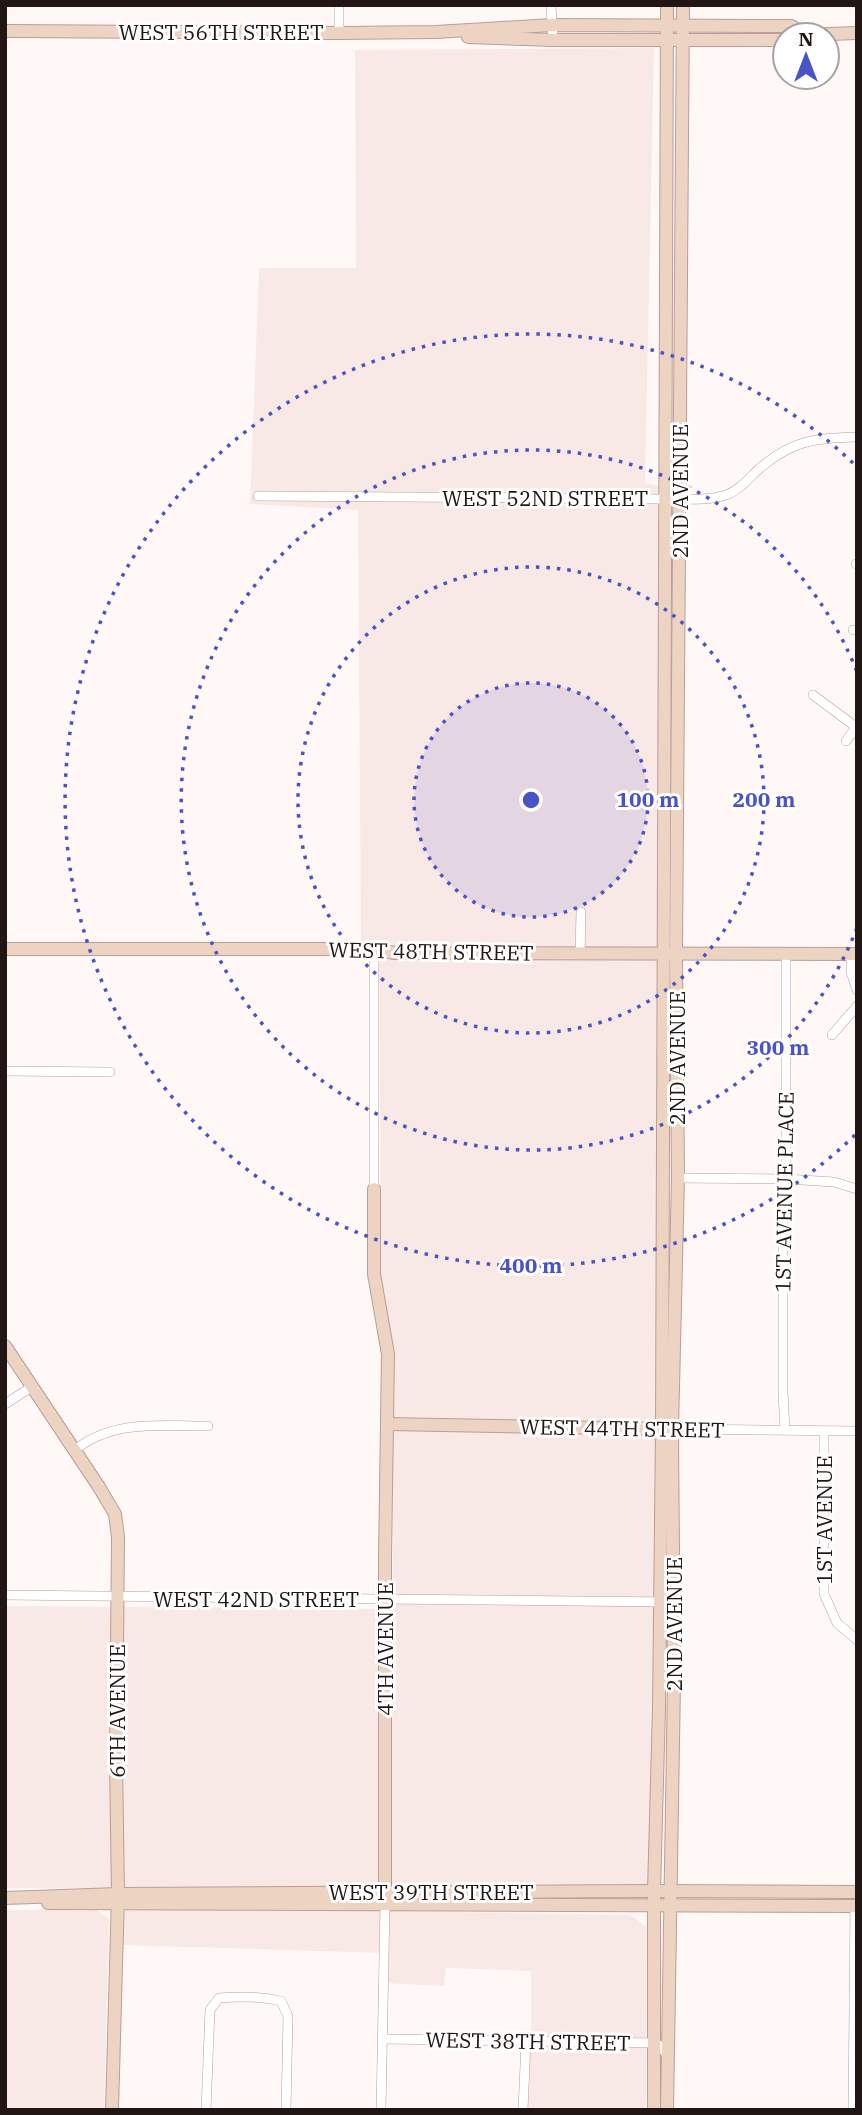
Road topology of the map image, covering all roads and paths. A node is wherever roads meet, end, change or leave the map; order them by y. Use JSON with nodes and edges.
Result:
{"nodes":[{"id":1,"x":339,"y":5,"type":"edge"},
{"id":2,"x":551,"y":5,"type":"edge"},
{"id":3,"x":667,"y":5,"type":"edge"},
{"id":4,"x":683,"y":5,"type":"edge"},
{"id":5,"x":552,"y":25,"type":"junction"},
{"id":6,"x":667,"y":25,"type":"junction"},
{"id":7,"x":683,"y":25,"type":"junction"},
{"id":8,"x":771,"y":26,"type":"edge"},
{"id":9,"x":5,"y":31,"type":"edge"},
{"id":10,"x":436,"y":32,"type":"junction"},
{"id":11,"x":339,"y":33,"type":"junction"},
{"id":12,"x":553,"y":40,"type":"junction"},
{"id":13,"x":667,"y":40,"type":"junction"},
{"id":14,"x":682,"y":40,"type":"junction"},
{"id":15,"x":771,"y":40,"type":"edge"},
{"id":16,"x":857,"y":437,"type":"edge"},
{"id":17,"x":258,"y":496,"type":"dead end"},
{"id":18,"x":665,"y":499,"type":"junction"},
{"id":19,"x":680,"y":499,"type":"junction"},
{"id":20,"x":813,"y":695,"type":"dead end"},
{"id":21,"x":857,"y":726,"type":"edge"},
{"id":22,"x":846,"y":741,"type":"dead end"},
{"id":23,"x":581,"y":912,"type":"dead end"},
{"id":24,"x":5,"y":949,"type":"edge"},
{"id":25,"x":374,"y":950,"type":"junction"},
{"id":26,"x":580,"y":954,"type":"junction"},
{"id":27,"x":670,"y":954,"type":"junction"},
{"id":28,"x":786,"y":954,"type":"junction"},
{"id":29,"x":854,"y":954,"type":"edge"},
{"id":30,"x":857,"y":990,"type":"edge"},
{"id":31,"x":857,"y":1006,"type":"edge"},
{"id":32,"x":832,"y":1035,"type":"dead end"},
{"id":33,"x":5,"y":1071,"type":"edge"},
{"id":34,"x":110,"y":1072,"type":"dead end"},
{"id":35,"x":678,"y":1178,"type":"junction"},
{"id":36,"x":786,"y":1179,"type":"junction"},
{"id":37,"x":374,"y":1189,"type":"joint"},
{"id":38,"x":857,"y":1189,"type":"edge"},
{"id":39,"x":5,"y":1346,"type":"edge"},
{"id":40,"x":33,"y":1386,"type":"junction"},
{"id":41,"x":5,"y":1404,"type":"edge"},
{"id":42,"x":387,"y":1424,"type":"junction"},
{"id":43,"x":208,"y":1426,"type":"dead end"},
{"id":44,"x":667,"y":1429,"type":"junction"},
{"id":45,"x":785,"y":1430,"type":"junction"},
{"id":46,"x":824,"y":1430,"type":"junction"},
{"id":47,"x":857,"y":1432,"type":"edge"},
{"id":48,"x":75,"y":1450,"type":"junction"},
{"id":49,"x":5,"y":1595,"type":"edge"},
{"id":50,"x":118,"y":1598,"type":"junction"},
{"id":51,"x":386,"y":1599,"type":"junction"},
{"id":52,"x":661,"y":1601,"type":"junction"},
{"id":53,"x":675,"y":1602,"type":"junction"},
{"id":54,"x":857,"y":1640,"type":"edge"},
{"id":55,"x":654,"y":1891,"type":"junction"},
{"id":56,"x":670,"y":1891,"type":"junction"},
{"id":57,"x":118,"y":1899,"type":"junction"},
{"id":58,"x":385,"y":1899,"type":"junction"},
{"id":59,"x":5,"y":1900,"type":"edge"},
{"id":60,"x":856,"y":1901,"type":"edge"},
{"id":61,"x":654,"y":1905,"type":"junction"},
{"id":62,"x":669,"y":1905,"type":"junction"},
{"id":63,"x":383,"y":2039,"type":"junction"},
{"id":64,"x":526,"y":2042,"type":"junction"},
{"id":65,"x":655,"y":2043,"type":"junction"},
{"id":66,"x":667,"y":2056,"type":"junction"},
{"id":67,"x":112,"y":2110,"type":"edge"},
{"id":68,"x":206,"y":2110,"type":"edge"},
{"id":69,"x":286,"y":2110,"type":"edge"},
{"id":70,"x":381,"y":2110,"type":"edge"},
{"id":71,"x":523,"y":2110,"type":"edge"},
{"id":72,"x":654,"y":2110,"type":"edge"},
{"id":73,"x":667,"y":2110,"type":"edge"},
{"id":74,"x":853,"y":2110,"type":"edge"}],
"edges":[{"from":1,"to":11,"type":"street"},
{"from":2,"to":5,"type":"street"},
{"from":3,"to":6,"type":"main road","name":"2ND AVENUE"},
{"from":4,"to":7,"type":"main road","name":"2ND AVENUE"},
{"from":5,"to":6,"type":"main road","name":"WEST 56TH STREET"},
{"from":5,"to":10,"type":"main road","name":"WEST 56TH STREET"},
{"from":5,"to":12,"type":"street"},
{"from":6,"to":7,"type":"main road","name":"WEST 56TH STREET"},
{"from":6,"to":13,"type":"main road","name":"2ND AVENUE"},
{"from":7,"to":8,"type":"main road","name":"WEST 56TH STREET"},
{"from":7,"to":14,"type":"main road","name":"2ND AVENUE"},
{"from":9,"to":11,"type":"main road","name":"WEST 56TH STREET"},
{"from":10,"to":11,"type":"main road","name":"WEST 56TH STREET"},
{"from":10,"to":12,"type":"main road","name":"WEST 56TH STREET"},
{"from":12,"to":13,"type":"main road","name":"WEST 56TH STREET"},
{"from":13,"to":14,"type":"main road","name":"WEST 56TH STREET"},
{"from":13,"to":18,"type":"main road","name":"2ND AVENUE"},
{"from":14,"to":15,"type":"main road","name":"WEST 56TH STREET"},
{"from":14,"to":19,"type":"main road","name":"2ND AVENUE"},
{"from":16,"to":19,"type":"street","name":"WEST 52ND STREET"},
{"from":17,"to":18,"type":"street","name":"WEST 52ND STREET"},
{"from":18,"to":19,"type":"street","name":"WEST 52ND STREET"},
{"from":18,"to":27,"type":"main road","name":"2ND AVENUE"},
{"from":19,"to":27,"type":"main road","name":"2ND AVENUE"},
{"from":20,"to":21,"type":"street"},
{"from":21,"to":22,"type":"street"},
{"from":23,"to":26,"type":"street"},
{"from":24,"to":25,"type":"main road","name":"WEST 48TH STREET"},
{"from":25,"to":26,"type":"main road","name":"WEST 48TH STREET"},
{"from":25,"to":37,"type":"street"},
{"from":26,"to":27,"type":"main road","name":"WEST 48TH STREET"},
{"from":27,"to":28,"type":"main road","name":"WEST 48TH STREET"},
{"from":27,"to":35,"type":"main road","name":"2ND AVENUE"},
{"from":27,"to":44,"type":"main road","name":"2ND AVENUE"},
{"from":28,"to":29,"type":"main road","name":"WEST 48TH STREET"},
{"from":28,"to":36,"type":"street","name":"1ST AVENUE PLACE"},
{"from":29,"to":30,"type":"street"},
{"from":31,"to":32,"type":"street"},
{"from":33,"to":34,"type":"street"},
{"from":35,"to":36,"type":"street"},
{"from":35,"to":44,"type":"main road","name":"2ND AVENUE"},
{"from":36,"to":38,"type":"street"},
{"from":36,"to":45,"type":"street","name":"1ST AVENUE PLACE"},
{"from":37,"to":42,"type":"main road","name":"4TH AVENUE"},
{"from":39,"to":40,"type":"main road","name":"6TH AVENUE"},
{"from":40,"to":41,"type":"street"},
{"from":40,"to":48,"type":"main road","name":"6TH AVENUE"},
{"from":42,"to":44,"type":"main road","name":"WEST 44TH STREET"},
{"from":42,"to":51,"type":"main road","name":"4TH AVENUE"},
{"from":43,"to":48,"type":"street"},
{"from":44,"to":45,"type":"street","name":"WEST 44TH STREET"},
{"from":44,"to":52,"type":"main road","name":"2ND AVENUE"},
{"from":44,"to":53,"type":"main road","name":"2ND AVENUE"},
{"from":45,"to":46,"type":"street","name":"WEST 44TH STREET"},
{"from":46,"to":47,"type":"street","name":"WEST 44TH STREET"},
{"from":46,"to":54,"type":"street","name":"1ST AVENUE"},
{"from":48,"to":50,"type":"main road","name":"6TH AVENUE"},
{"from":49,"to":50,"type":"street","name":"WEST 42ND STREET"},
{"from":50,"to":51,"type":"street","name":"WEST 42ND STREET"},
{"from":50,"to":57,"type":"main road","name":"6TH AVENUE"},
{"from":51,"to":52,"type":"street","name":"WEST 42ND STREET"},
{"from":51,"to":58,"type":"main road","name":"4TH AVENUE"},
{"from":52,"to":53,"type":"street","name":"WEST 42ND STREET"},
{"from":52,"to":55,"type":"main road","name":"2ND AVENUE"},
{"from":53,"to":56,"type":"main road","name":"2ND AVENUE"},
{"from":55,"to":56,"type":"main road","name":"WEST 39TH STREET"},
{"from":55,"to":58,"type":"main road","name":"WEST 39TH STREET"},
{"from":55,"to":61,"type":"main road","name":"2ND AVENUE"},
{"from":56,"to":60,"type":"main road","name":"WEST 39TH STREET"},
{"from":56,"to":62,"type":"main road","name":"2ND AVENUE"},
{"from":57,"to":58,"type":"main road","name":"WEST 39TH STREET"},
{"from":57,"to":59,"type":"main road","name":"WEST 39TH STREET"},
{"from":57,"to":67,"type":"main road","name":"6TH AVENUE"},
{"from":58,"to":61,"type":"main road","name":"WEST 39TH STREET"},
{"from":58,"to":63,"type":"street","name":"4TH AVENUE"},
{"from":60,"to":62,"type":"main road","name":"WEST 39TH STREET"},
{"from":60,"to":74,"type":"street"},
{"from":61,"to":62,"type":"main road","name":"WEST 39TH STREET"},
{"from":61,"to":65,"type":"main road","name":"2ND AVENUE"},
{"from":62,"to":66,"type":"main road","name":"2ND AVENUE"},
{"from":63,"to":64,"type":"street","name":"WEST 38TH STREET"},
{"from":63,"to":70,"type":"street","name":"4TH AVENUE"},
{"from":64,"to":65,"type":"street","name":"WEST 38TH STREET"},
{"from":64,"to":71,"type":"street"},
{"from":65,"to":66,"type":"street","name":"WEST 38TH STREET"},
{"from":65,"to":72,"type":"main road","name":"2ND AVENUE"},
{"from":66,"to":73,"type":"main road","name":"2ND AVENUE"},
{"from":68,"to":69,"type":"street"}]}
